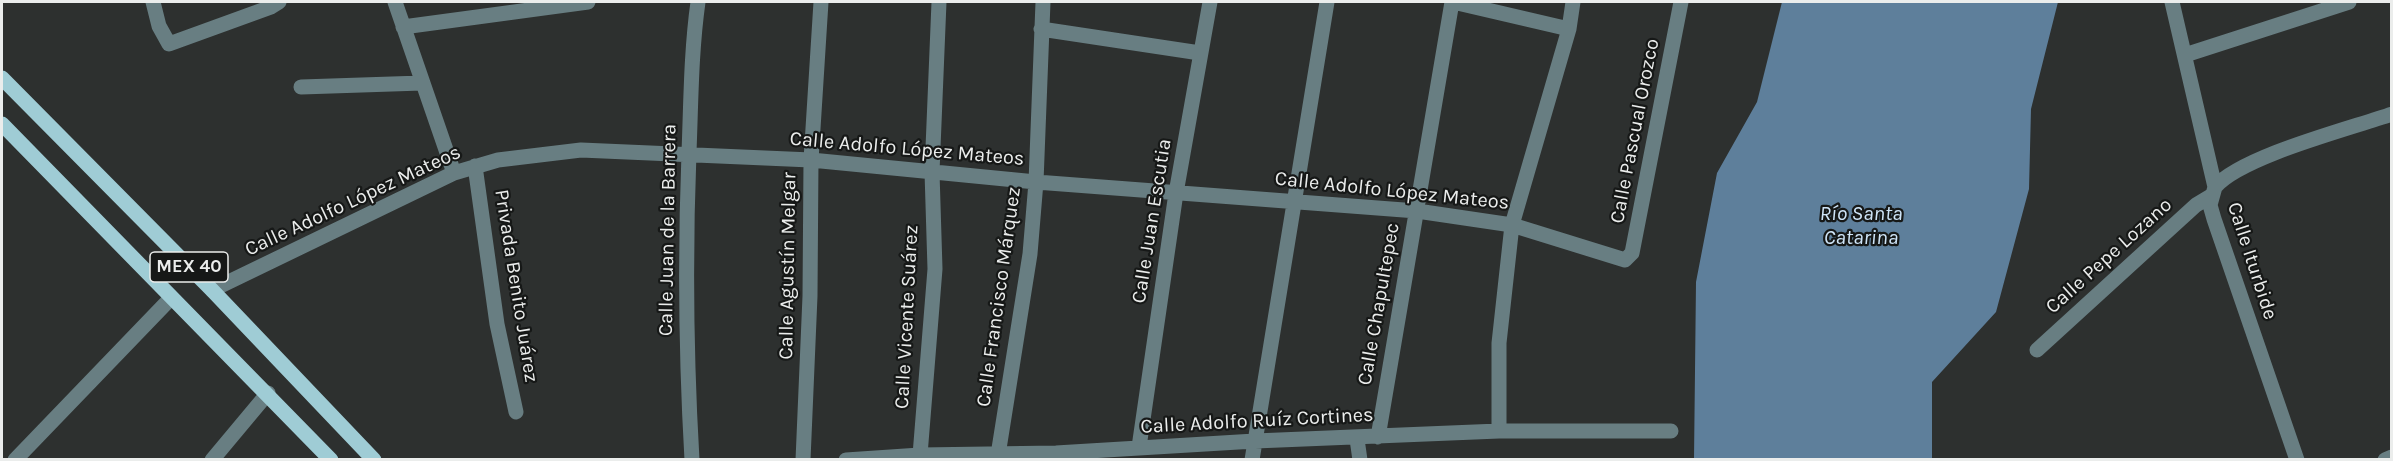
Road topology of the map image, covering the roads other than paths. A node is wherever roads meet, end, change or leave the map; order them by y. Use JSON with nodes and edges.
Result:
{"nodes":[{"id":1,"x":153,"y":2,"type":"edge"},
{"id":2,"x":279,"y":2,"type":"edge"},
{"id":3,"x":394,"y":2,"type":"edge"},
{"id":4,"x":588,"y":2,"type":"edge"},
{"id":5,"x":698,"y":2,"type":"edge"},
{"id":6,"x":820,"y":2,"type":"edge"},
{"id":7,"x":939,"y":2,"type":"edge"},
{"id":8,"x":1042,"y":2,"type":"edge"},
{"id":9,"x":1210,"y":2,"type":"edge"},
{"id":10,"x":1328,"y":2,"type":"edge"},
{"id":11,"x":1452,"y":2,"type":"edge"},
{"id":12,"x":1573,"y":2,"type":"edge"},
{"id":13,"x":1681,"y":2,"type":"edge"},
{"id":14,"x":2172,"y":2,"type":"edge"},
{"id":15,"x":2349,"y":2,"type":"edge"},
{"id":16,"x":556,"y":4,"type":"edge"},
{"id":17,"x":404,"y":27,"type":"junction"},
{"id":18,"x":1041,"y":29,"type":"junction"},
{"id":19,"x":1569,"y":29,"type":"junction"},
{"id":20,"x":1200,"y":53,"type":"junction"},
{"id":21,"x":2185,"y":55,"type":"junction"},
{"id":22,"x":2,"y":78,"type":"edge"},
{"id":23,"x":422,"y":83,"type":"junction"},
{"id":24,"x":301,"y":87,"type":"dead end"},
{"id":25,"x":2391,"y":114,"type":"edge"},
{"id":26,"x":2,"y":124,"type":"edge"},
{"id":27,"x":689,"y":154,"type":"junction"},
{"id":28,"x":811,"y":160,"type":"junction"},
{"id":29,"x":475,"y":166,"type":"junction"},
{"id":30,"x":932,"y":172,"type":"junction"},
{"id":31,"x":454,"y":173,"type":"junction"},
{"id":32,"x":1036,"y":182,"type":"junction"},
{"id":33,"x":2213,"y":192,"type":"junction"},
{"id":34,"x":1176,"y":193,"type":"junction"},
{"id":35,"x":1295,"y":200,"type":"junction"},
{"id":36,"x":1417,"y":211,"type":"junction"},
{"id":37,"x":1512,"y":225,"type":"junction"},
{"id":38,"x":1621,"y":260,"type":"joint"},
{"id":39,"x":212,"y":290,"type":"junction"},
{"id":40,"x":171,"y":298,"type":"junction"},
{"id":41,"x":2037,"y":350,"type":"dead end"},
{"id":42,"x":268,"y":393,"type":"junction"},
{"id":43,"x":516,"y":412,"type":"dead end"},
{"id":44,"x":1499,"y":430,"type":"junction"},
{"id":45,"x":1671,"y":431,"type":"dead end"},
{"id":46,"x":1378,"y":437,"type":"junction"},
{"id":47,"x":1357,"y":438,"type":"junction"},
{"id":48,"x":1255,"y":441,"type":"junction"},
{"id":49,"x":1139,"y":447,"type":"junction"},
{"id":50,"x":920,"y":455,"type":"junction"},
{"id":51,"x":998,"y":455,"type":"junction"},
{"id":52,"x":2391,"y":457,"type":"edge"},
{"id":53,"x":326,"y":458,"type":"edge"},
{"id":54,"x":15,"y":459,"type":"edge"},
{"id":55,"x":212,"y":459,"type":"edge"},
{"id":56,"x":374,"y":459,"type":"edge"},
{"id":57,"x":692,"y":459,"type":"edge"},
{"id":58,"x":803,"y":459,"type":"edge"},
{"id":59,"x":846,"y":459,"type":"edge"},
{"id":60,"x":1252,"y":459,"type":"edge"},
{"id":61,"x":1360,"y":459,"type":"edge"},
{"id":62,"x":2297,"y":459,"type":"edge"},
{"id":63,"x":2385,"y":459,"type":"edge"}],
"edges":[{"from":1,"to":2,"type":"street"},
{"from":3,"to":17,"type":"street"},
{"from":4,"to":16,"type":"street"},
{"from":5,"to":27,"type":"street","name":"Calle Juan de la Barrera"},
{"from":6,"to":28,"type":"street","name":"Calle Agustín Melgar"},
{"from":7,"to":30,"type":"street","name":"Calle Vicente Suárez"},
{"from":8,"to":18,"type":"street","name":"Calle Francisco Márquez"},
{"from":9,"to":20,"type":"street","name":"Calle Juan Escutia"},
{"from":10,"to":35,"type":"street"},
{"from":11,"to":19,"type":"street"},
{"from":11,"to":36,"type":"street","name":"Calle Chapultepec"},
{"from":12,"to":19,"type":"street"},
{"from":13,"to":38,"type":"street","name":"Calle Pascual Orozco"},
{"from":14,"to":21,"type":"street","name":"Calle Iturbide"},
{"from":15,"to":21,"type":"street"},
{"from":16,"to":17,"type":"street"},
{"from":17,"to":23,"type":"street"},
{"from":18,"to":20,"type":"street"},
{"from":18,"to":32,"type":"street","name":"Calle Francisco Márquez"},
{"from":19,"to":37,"type":"street"},
{"from":20,"to":34,"type":"street","name":"Calle Juan Escutia"},
{"from":21,"to":33,"type":"street","name":"Calle Iturbide"},
{"from":22,"to":39,"type":"main road","number":"MEX 40"},
{"from":23,"to":24,"type":"street"},
{"from":23,"to":31,"type":"street"},
{"from":25,"to":33,"type":"street","name":"Calle Pepe Lozano"},
{"from":26,"to":40,"type":"main road","number":"MEX 40"},
{"from":27,"to":28,"type":"street","name":"Calle Adolfo López Mateos"},
{"from":27,"to":29,"type":"street","name":"Calle Adolfo López Mateos"},
{"from":27,"to":57,"type":"street","name":"Calle Juan de la Barrera"},
{"from":28,"to":30,"type":"street","name":"Calle Adolfo López Mateos"},
{"from":28,"to":58,"type":"street","name":"Calle Agustín Melgar"},
{"from":29,"to":31,"type":"street","name":"Calle Adolfo López Mateos"},
{"from":29,"to":43,"type":"street","name":"Privada Benito Juárez"},
{"from":30,"to":32,"type":"street","name":"Calle Adolfo López Mateos"},
{"from":30,"to":50,"type":"street","name":"Calle Vicente Suárez"},
{"from":31,"to":39,"type":"street","name":"Calle Adolfo López Mateos"},
{"from":32,"to":34,"type":"street","name":"Calle Adolfo López Mateos"},
{"from":32,"to":51,"type":"street","name":"Calle Francisco Márquez"},
{"from":33,"to":41,"type":"street","name":"Calle Pepe Lozano"},
{"from":33,"to":62,"type":"street","name":"Calle Iturbide"},
{"from":34,"to":35,"type":"street","name":"Calle Adolfo López Mateos"},
{"from":34,"to":49,"type":"street","name":"Calle Juan Escutia"},
{"from":35,"to":36,"type":"street","name":"Calle Adolfo López Mateos"},
{"from":35,"to":48,"type":"street"},
{"from":36,"to":37,"type":"street","name":"Calle Adolfo López Mateos"},
{"from":36,"to":46,"type":"street","name":"Calle Chapultepec"},
{"from":37,"to":38,"type":"street","name":"Calle Adolfo López Mateos"},
{"from":37,"to":44,"type":"street"},
{"from":39,"to":56,"type":"main road","number":"MEX 40"},
{"from":40,"to":42,"type":"main road","number":"MEX 40"},
{"from":40,"to":54,"type":"street"},
{"from":42,"to":53,"type":"main road","number":"MEX 40"},
{"from":42,"to":55,"type":"street"},
{"from":44,"to":45,"type":"street","name":"Calle Adolfo Ruíz Cortines"},
{"from":44,"to":46,"type":"street","name":"Calle Adolfo Ruíz Cortines"},
{"from":46,"to":47,"type":"street","name":"Calle Adolfo Ruíz Cortines"},
{"from":47,"to":48,"type":"street","name":"Calle Adolfo Ruíz Cortines"},
{"from":47,"to":61,"type":"street"},
{"from":48,"to":49,"type":"street","name":"Calle Adolfo Ruíz Cortines"},
{"from":48,"to":60,"type":"street"},
{"from":49,"to":51,"type":"street","name":"Calle Adolfo Ruíz Cortines"},
{"from":50,"to":51,"type":"street","name":"Calle Adolfo Ruíz Cortines"},
{"from":50,"to":59,"type":"street","name":"Calle Adolfo Ruíz Cortines"},
{"from":52,"to":63,"type":"street"}]}
